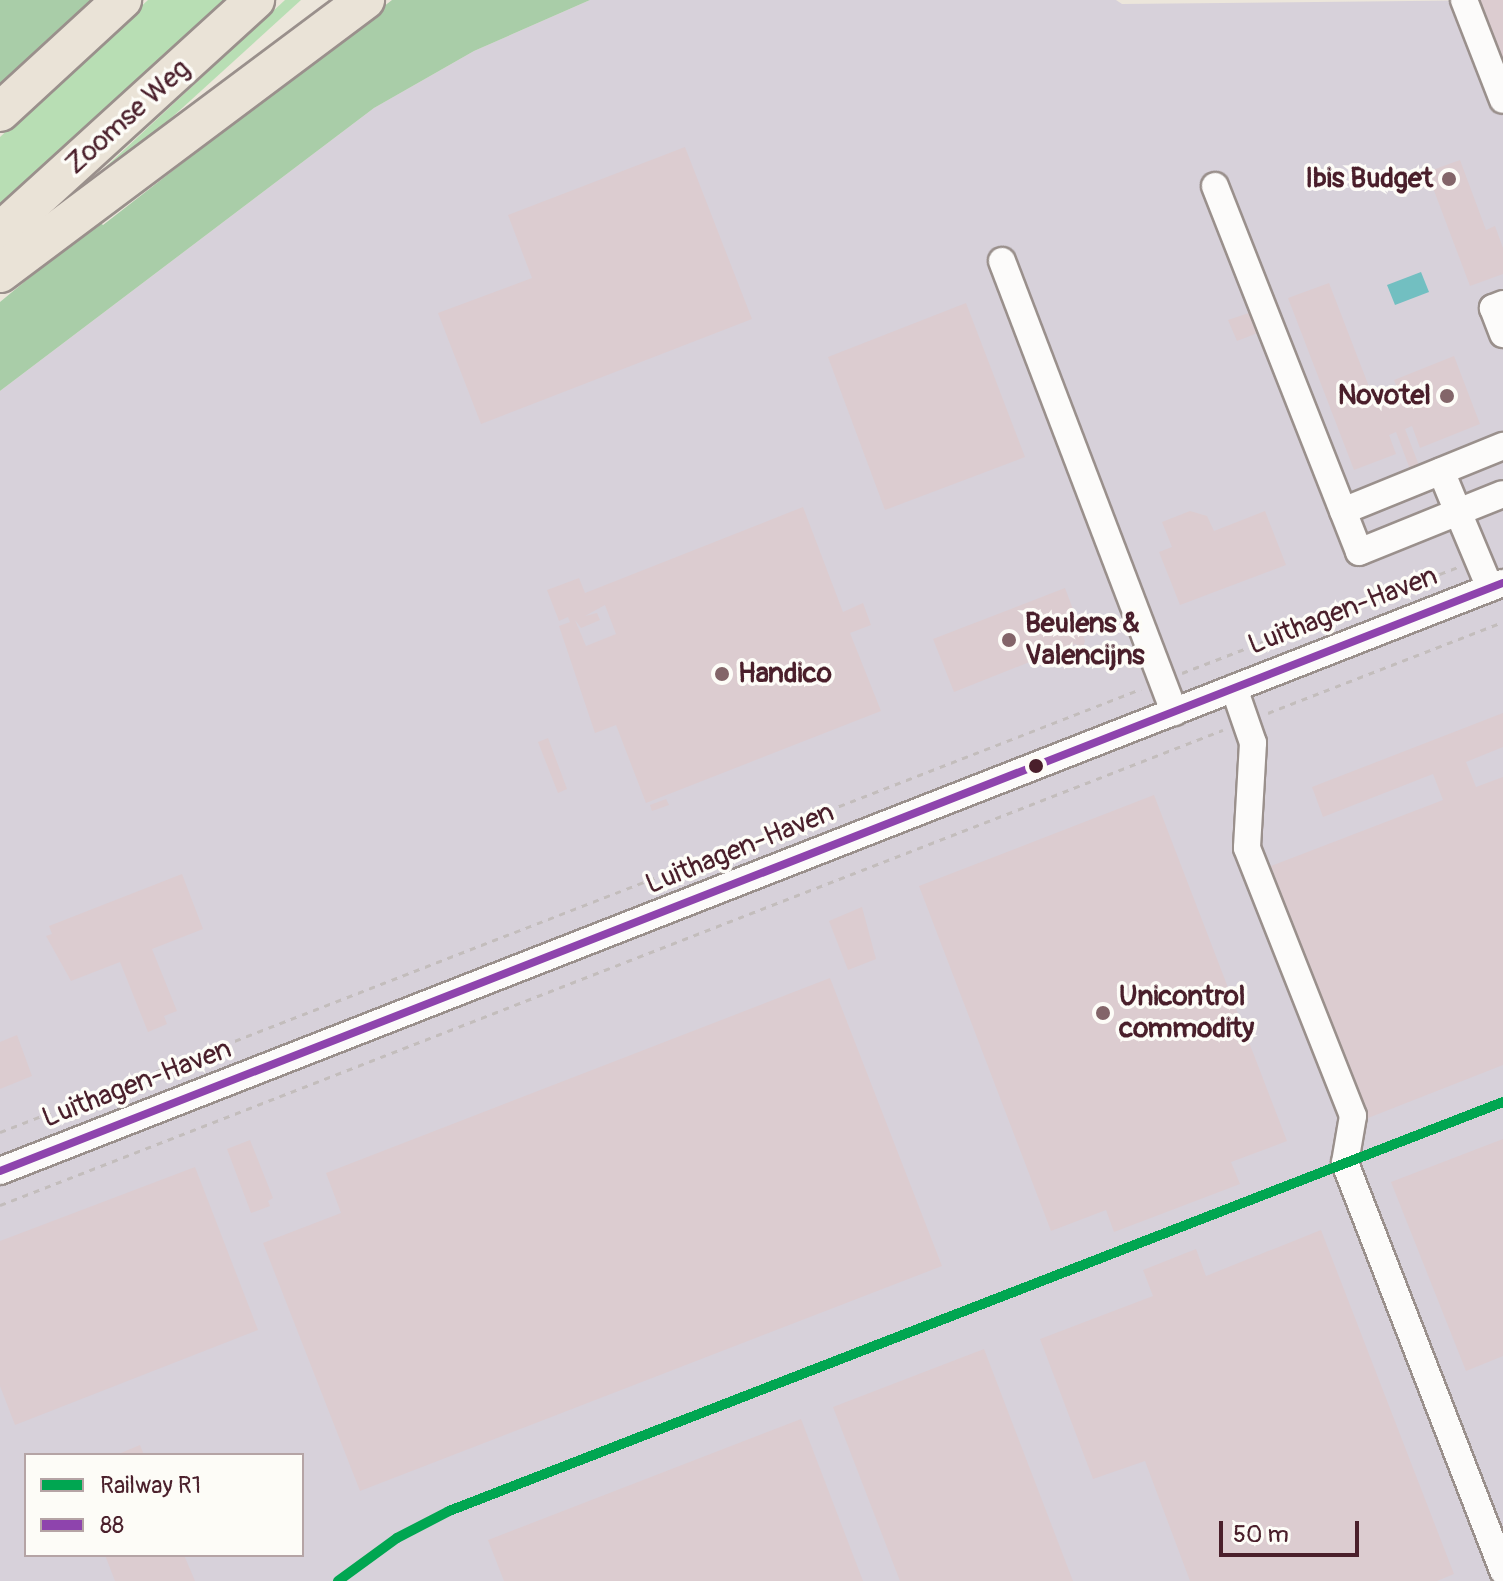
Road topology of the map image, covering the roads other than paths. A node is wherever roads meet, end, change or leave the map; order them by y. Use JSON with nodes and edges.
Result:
{"nodes":[{"id":1,"x":122,"y":0,"type":"edge"},
{"id":2,"x":255,"y":0,"type":"edge"},
{"id":3,"x":318,"y":0,"type":"edge"},
{"id":4,"x":365,"y":0,"type":"edge"},
{"id":5,"x":1464,"y":0,"type":"edge"},
{"id":6,"x":1503,"y":100,"type":"edge"},
{"id":7,"x":0,"y":112,"type":"edge"},
{"id":8,"x":138,"y":169,"type":"junction"},
{"id":9,"x":1215,"y":186,"type":"dead end"},
{"id":10,"x":0,"y":232,"type":"edge"},
{"id":11,"x":1002,"y":261,"type":"dead end"},
{"id":12,"x":0,"y":273,"type":"edge"},
{"id":13,"x":1503,"y":304,"type":"edge"},
{"id":14,"x":1503,"y":334,"type":"edge"},
{"id":15,"x":1503,"y":446,"type":"edge"},
{"id":16,"x":1441,"y":471,"type":"junction"},
{"id":17,"x":1503,"y":494,"type":"edge"},
{"id":18,"x":1343,"y":511,"type":"junction"},
{"id":19,"x":1458,"y":512,"type":"junction"},
{"id":20,"x":1496,"y":586,"type":"edge"},
{"id":21,"x":1234,"y":688,"type":"junction"},
{"id":22,"x":1174,"y":712,"type":"junction"},
{"id":23,"x":0,"y":1171,"type":"edge"},
{"id":24,"x":1503,"y":1571,"type":"edge"}],
"edges":[{"from":1,"to":7,"type":"highway"},
{"from":2,"to":10,"type":"highway","name":"Zoomse Weg"},
{"from":3,"to":8,"type":"highway"},
{"from":4,"to":8,"type":"highway"},
{"from":5,"to":6,"type":"street"},
{"from":8,"to":12,"type":"highway"},
{"from":9,"to":18,"type":"street"},
{"from":11,"to":22,"type":"street"},
{"from":13,"to":14,"type":"street"},
{"from":15,"to":16,"type":"street"},
{"from":16,"to":18,"type":"street"},
{"from":16,"to":19,"type":"street"},
{"from":17,"to":19,"type":"street"},
{"from":18,"to":19,"type":"street"},
{"from":19,"to":20,"type":"street"},
{"from":20,"to":21,"type":"street","name":"Luithagen-Haven"},
{"from":21,"to":22,"type":"street","name":"Luithagen-Haven"},
{"from":21,"to":24,"type":"street"},
{"from":22,"to":23,"type":"street","name":"Luithagen-Haven"}]}
